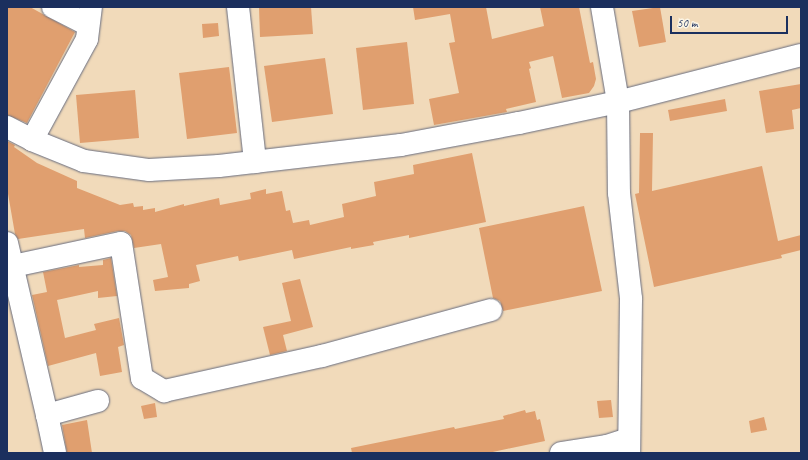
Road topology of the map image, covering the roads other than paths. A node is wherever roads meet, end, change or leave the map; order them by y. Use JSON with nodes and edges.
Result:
{"nodes":[{"id":1,"x":53,"y":7,"type":"edge"},
{"id":2,"x":238,"y":7,"type":"edge"},
{"id":3,"x":602,"y":7,"type":"edge"},
{"id":4,"x":89,"y":16,"type":"edge"},
{"id":5,"x":801,"y":55,"type":"edge"},
{"id":6,"x":618,"y":102,"type":"junction"},
{"id":7,"x":7,"y":127,"type":"edge"},
{"id":8,"x":32,"y":140,"type":"junction"},
{"id":9,"x":255,"y":162,"type":"junction"},
{"id":10,"x":7,"y":243,"type":"edge"},
{"id":11,"x":13,"y":266,"type":"junction"},
{"id":12,"x":492,"y":310,"type":"dead end"},
{"id":13,"x":98,"y":401,"type":"dead end"},
{"id":14,"x":47,"y":415,"type":"junction"},
{"id":15,"x":629,"y":446,"type":"edge"},
{"id":16,"x":55,"y":453,"type":"edge"},
{"id":17,"x":560,"y":453,"type":"edge"}],
"edges":[{"from":1,"to":4,"type":"street"},
{"from":2,"to":9,"type":"street"},
{"from":3,"to":6,"type":"street"},
{"from":4,"to":8,"type":"street"},
{"from":5,"to":6,"type":"street"},
{"from":6,"to":9,"type":"street"},
{"from":6,"to":15,"type":"street"},
{"from":7,"to":8,"type":"street"},
{"from":8,"to":9,"type":"street"},
{"from":10,"to":11,"type":"street"},
{"from":11,"to":12,"type":"street"},
{"from":11,"to":14,"type":"street"},
{"from":13,"to":14,"type":"street"},
{"from":14,"to":16,"type":"street"},
{"from":15,"to":17,"type":"street"}]}
